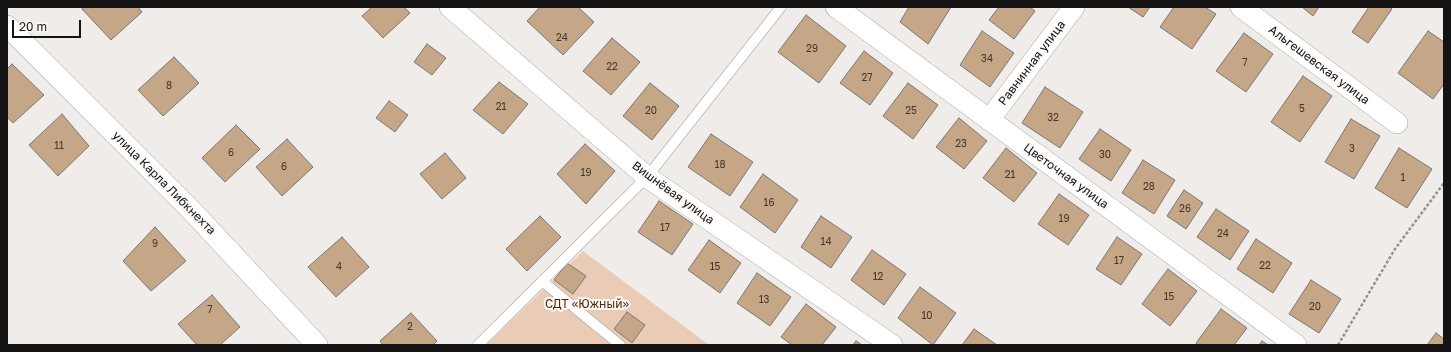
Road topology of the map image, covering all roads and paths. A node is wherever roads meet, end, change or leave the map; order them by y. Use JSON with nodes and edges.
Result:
{"nodes":[{"id":1,"x":450,"y":7,"type":"edge"},
{"id":2,"x":781,"y":7,"type":"edge"},
{"id":3,"x":836,"y":7,"type":"edge"},
{"id":4,"x":1074,"y":7,"type":"edge"},
{"id":5,"x":1241,"y":7,"type":"edge"},
{"id":6,"x":7,"y":26,"type":"edge"},
{"id":7,"x":990,"y":120,"type":"junction"},
{"id":8,"x":1397,"y":124,"type":"dead end"},
{"id":9,"x":647,"y":177,"type":"junction"},
{"id":10,"x":1444,"y":183,"type":"edge"},
{"id":11,"x":542,"y":281,"type":"junction"},
{"id":12,"x":317,"y":345,"type":"edge"},
{"id":13,"x":478,"y":345,"type":"edge"},
{"id":14,"x":620,"y":345,"type":"edge"},
{"id":15,"x":892,"y":345,"type":"edge"},
{"id":16,"x":1296,"y":345,"type":"edge"},
{"id":17,"x":1338,"y":345,"type":"edge"}],
"edges":[{"from":1,"to":9,"type":"street","name":"Вишнёвая улица"},
{"from":2,"to":9,"type":"lane"},
{"from":3,"to":7,"type":"street","name":"Цветочная улица"},
{"from":4,"to":7,"type":"street","name":"Равнинная улица"},
{"from":5,"to":8,"type":"street","name":"Альгешевская улица"},
{"from":6,"to":12,"type":"street","name":"улица Карла Либкнехта"},
{"from":7,"to":16,"type":"street","name":"Цветочная улица"},
{"from":9,"to":11,"type":"lane"},
{"from":9,"to":15,"type":"street","name":"Вишнёвая улица"},
{"from":10,"to":17,"type":"path"},
{"from":11,"to":13,"type":"lane"},
{"from":11,"to":14,"type":"lane"}]}
